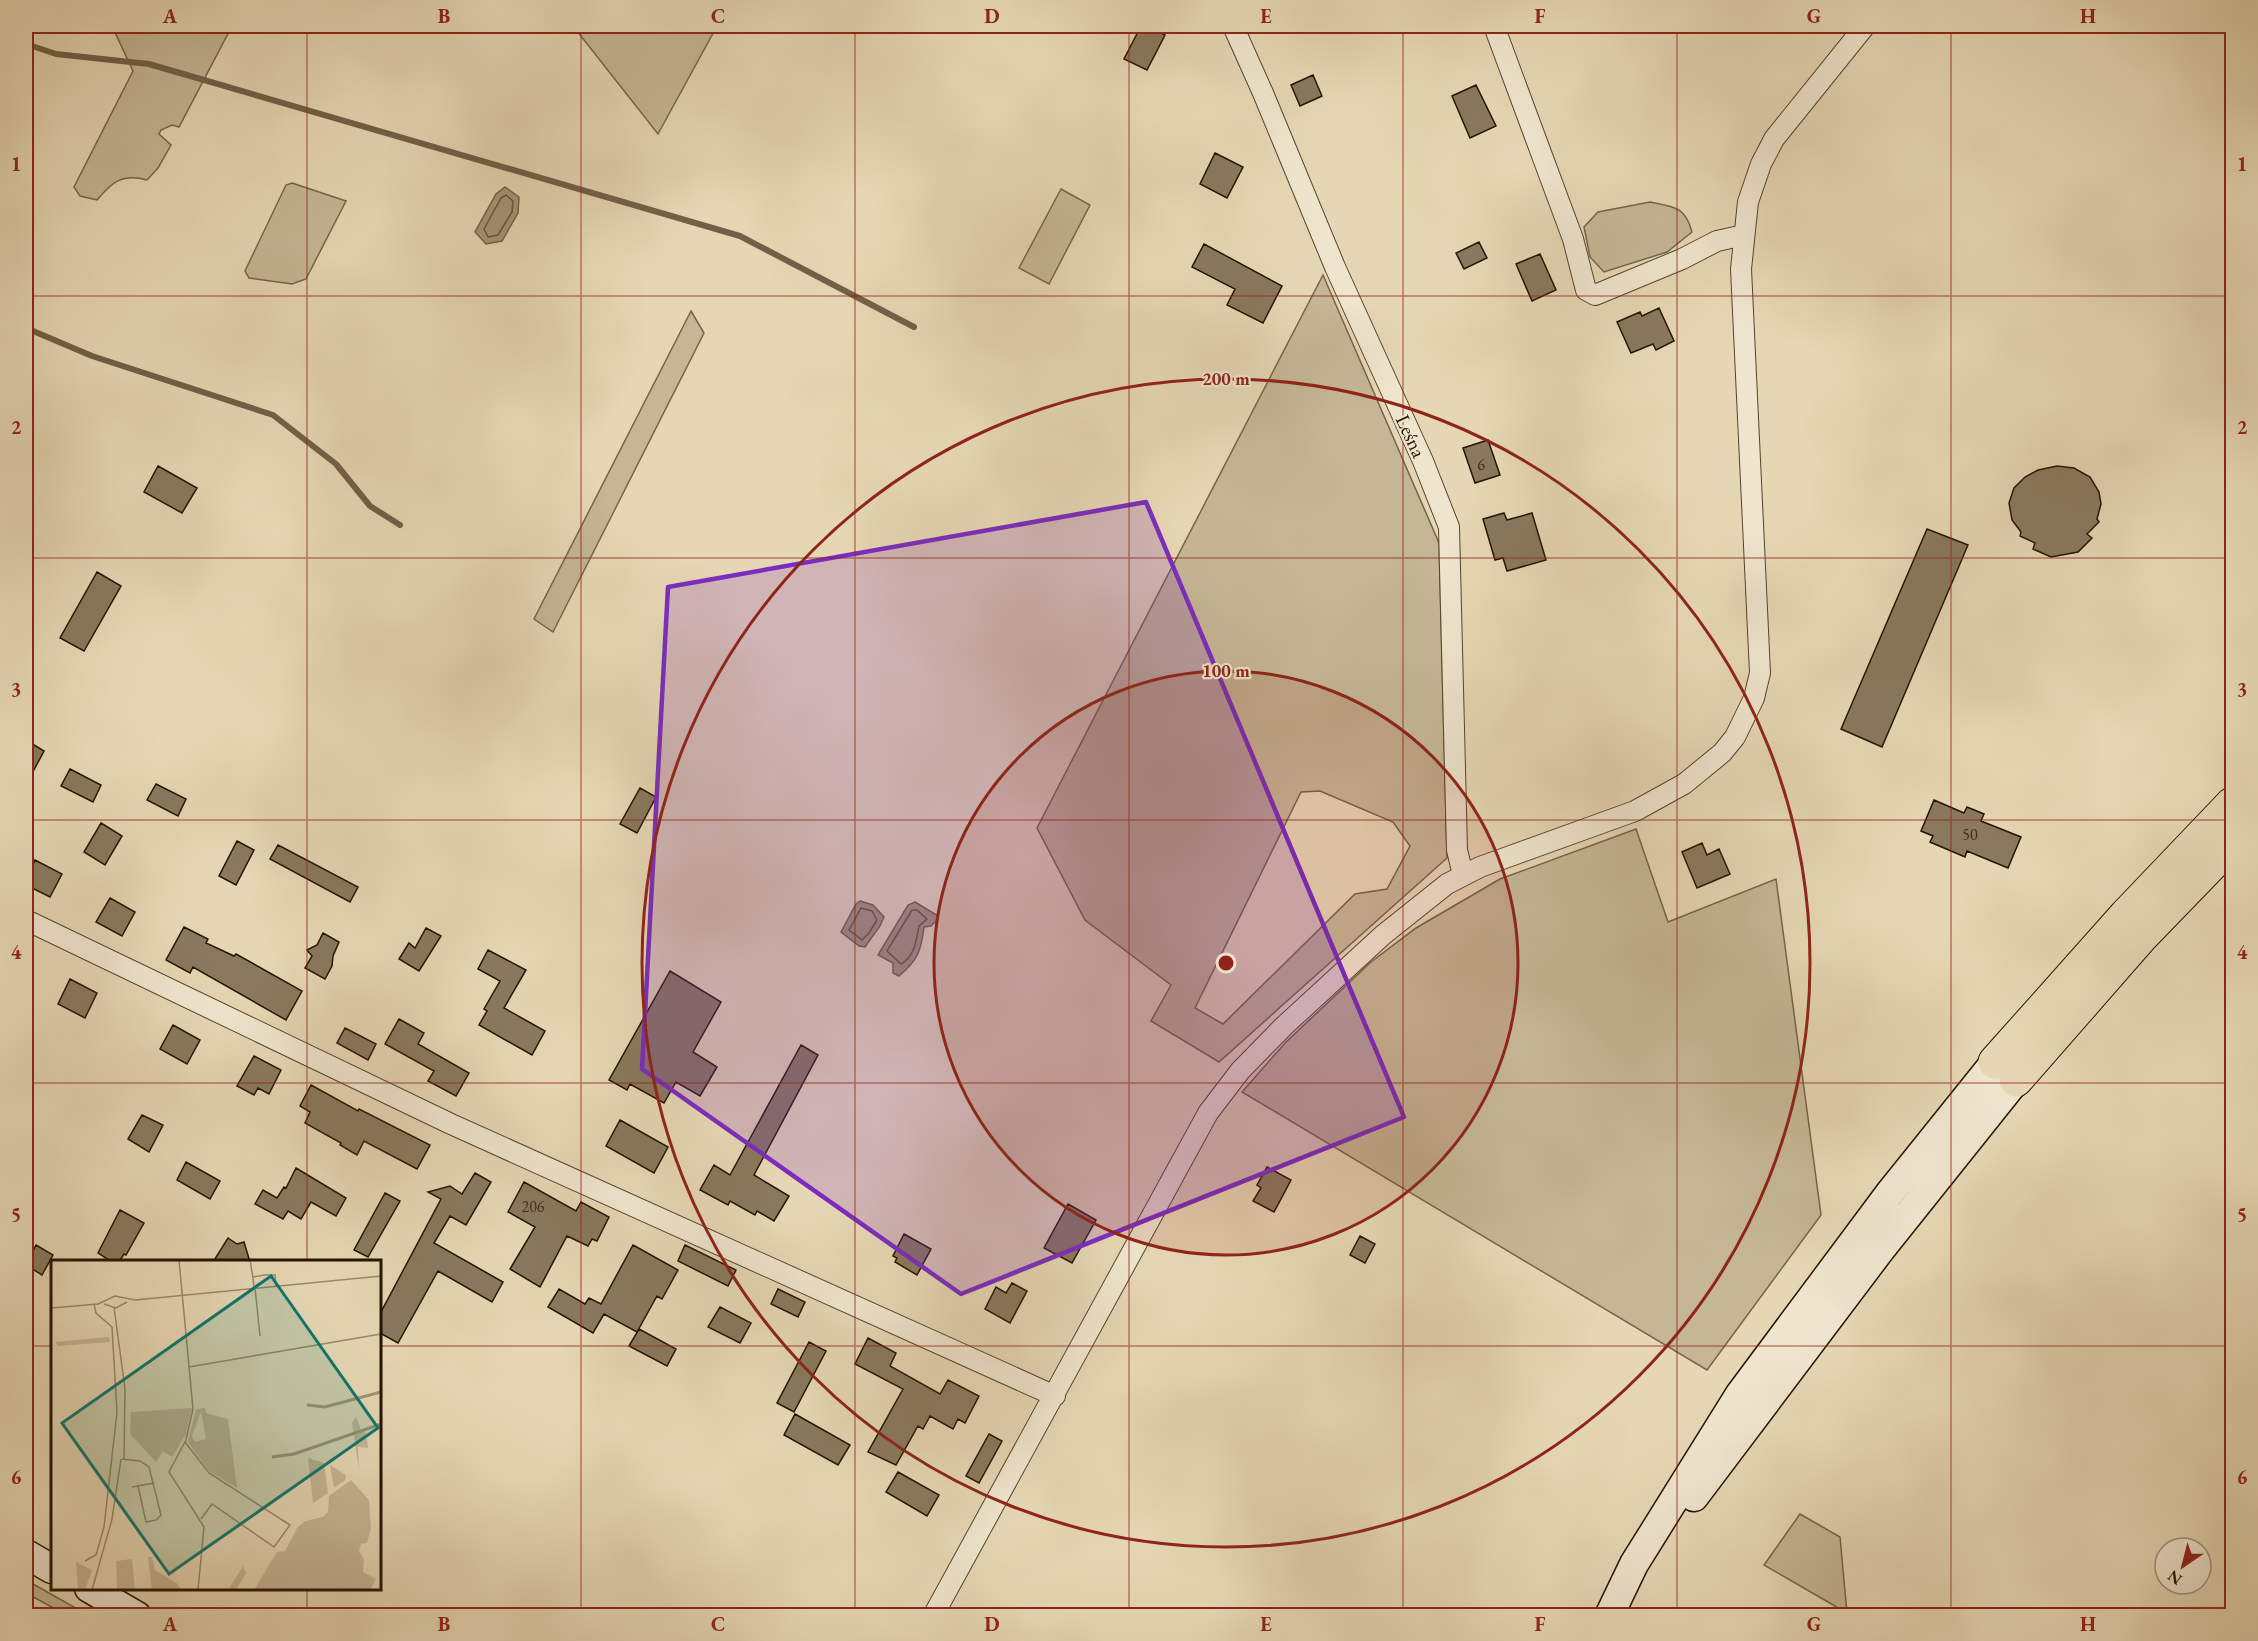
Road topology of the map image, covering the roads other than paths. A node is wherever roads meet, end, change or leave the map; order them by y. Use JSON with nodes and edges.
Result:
{"nodes":[{"id":1,"x":1233,"y":26,"type":"edge"},
{"id":2,"x":1494,"y":26,"type":"edge"},
{"id":3,"x":1864,"y":26,"type":"edge"},
{"id":4,"x":1744,"y":235,"type":"junction"},
{"id":5,"x":2232,"y":804,"type":"edge"},
{"id":6,"x":2232,"y":843,"type":"edge"},
{"id":7,"x":1463,"y":875,"type":"junction"},
{"id":8,"x":26,"y":920,"type":"edge"},
{"id":9,"x":2006,"y":1071,"type":"junction"},
{"id":10,"x":1055,"y":1396,"type":"junction"},
{"id":11,"x":26,"y":1554,"type":"edge"},
{"id":12,"x":51,"y":1568,"type":"edge"},
{"id":13,"x":92,"y":1590,"type":"edge"},
{"id":14,"x":1611,"y":1612,"type":"edge"},
{"id":15,"x":137,"y":1616,"type":"edge"},
{"id":16,"x":933,"y":1616,"type":"edge"}],
"edges":[{"from":1,"to":7,"type":"street","name":"Leśna"},
{"from":2,"to":4,"type":"street"},
{"from":3,"to":4,"type":"street"},
{"from":4,"to":7,"type":"street"},
{"from":5,"to":9,"type":"highway"},
{"from":6,"to":9,"type":"highway"},
{"from":7,"to":10,"type":"street"},
{"from":8,"to":10,"type":"street"},
{"from":9,"to":14,"type":"main road"},
{"from":10,"to":16,"type":"street"},
{"from":11,"to":12,"type":"main road"},
{"from":13,"to":15,"type":"main road"}]}
